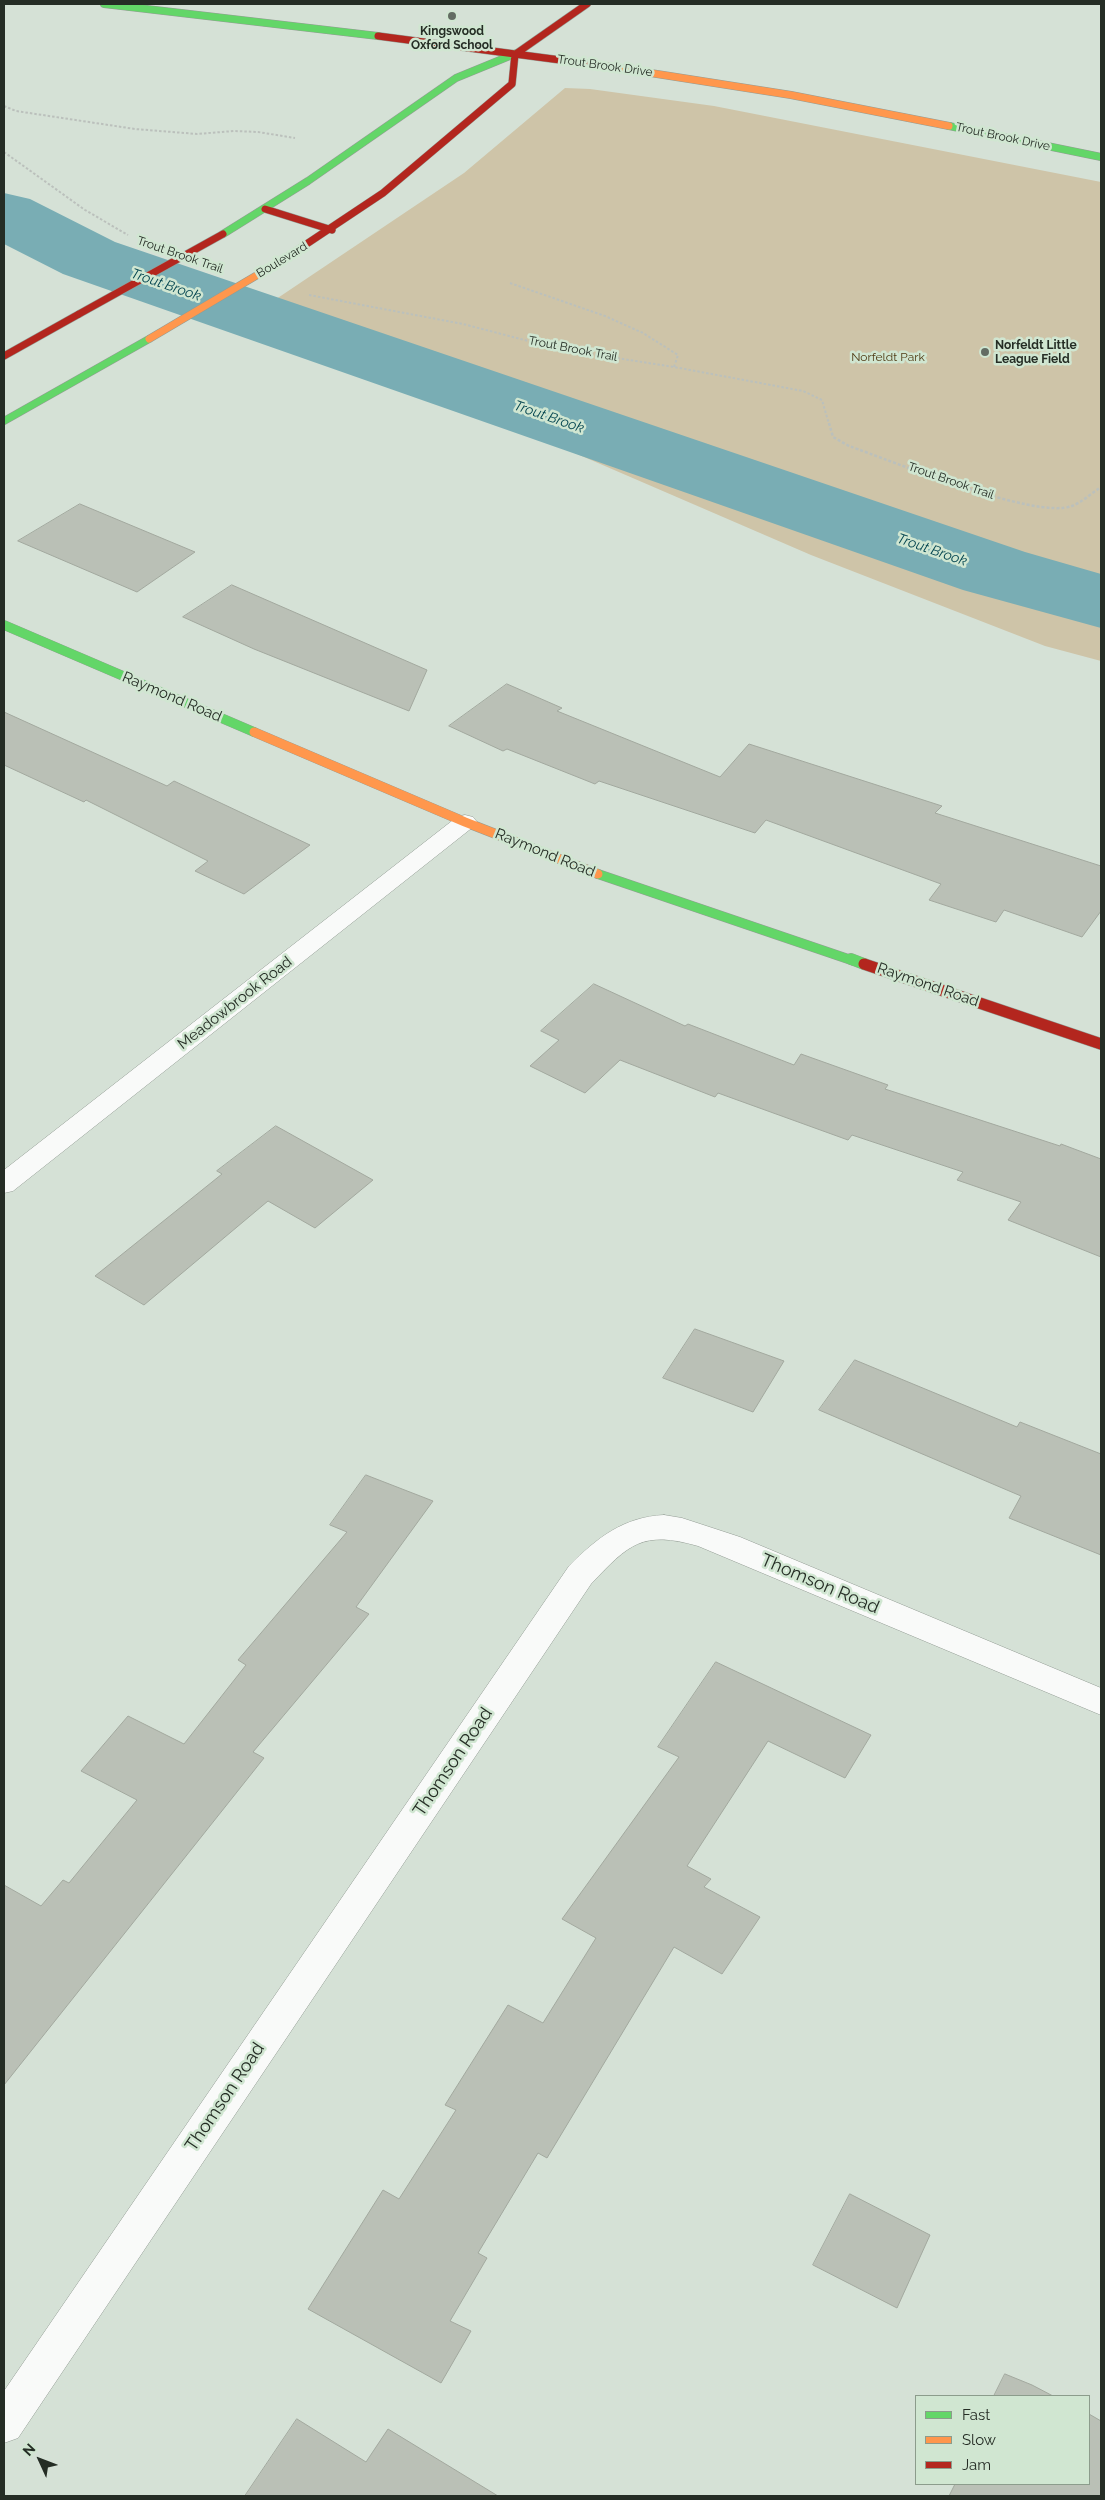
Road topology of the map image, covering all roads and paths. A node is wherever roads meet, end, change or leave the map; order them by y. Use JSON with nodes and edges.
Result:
{"nodes":[{"id":1,"x":104,"y":4,"type":"edge"},
{"id":2,"x":587,"y":4,"type":"edge"},
{"id":3,"x":515,"y":54,"type":"junction"},
{"id":4,"x":4,"y":106,"type":"edge"},
{"id":5,"x":295,"y":138,"type":"dead end"},
{"id":6,"x":4,"y":152,"type":"edge"},
{"id":7,"x":1101,"y":157,"type":"edge"},
{"id":8,"x":265,"y":208,"type":"junction"},
{"id":9,"x":332,"y":230,"type":"junction"},
{"id":10,"x":131,"y":237,"type":"dead end"},
{"id":11,"x":510,"y":283,"type":"dead end"},
{"id":12,"x":303,"y":294,"type":"dead end"},
{"id":13,"x":4,"y":356,"type":"edge"},
{"id":14,"x":674,"y":366,"type":"junction"},
{"id":15,"x":4,"y":421,"type":"edge"},
{"id":16,"x":1101,"y":487,"type":"edge"},
{"id":17,"x":4,"y":625,"type":"edge"},
{"id":18,"x":465,"y":822,"type":"junction"},
{"id":19,"x":1101,"y":1044,"type":"edge"},
{"id":20,"x":4,"y":1184,"type":"edge"},
{"id":21,"x":1101,"y":1702,"type":"edge"},
{"id":22,"x":4,"y":2424,"type":"edge"}],
"edges":[{"from":1,"to":3,"type":"main road","name":"Trout Brook Drive"},
{"from":2,"to":3,"type":"main road"},
{"from":3,"to":7,"type":"main road","name":"Trout Brook Drive"},
{"from":3,"to":8,"type":"main road"},
{"from":3,"to":9,"type":"main road","name":"Boulevard"},
{"from":4,"to":5,"type":"path"},
{"from":6,"to":10,"type":"path","name":"Trout Brook Trail"},
{"from":8,"to":9,"type":"main road"},
{"from":8,"to":13,"type":"main road","bridge":true},
{"from":9,"to":15,"type":"main road","name":"Boulevard","bridge":true},
{"from":11,"to":14,"type":"path"},
{"from":12,"to":14,"type":"path","name":"Trout Brook Trail"},
{"from":14,"to":16,"type":"path","name":"Trout Brook Trail"},
{"from":17,"to":18,"type":"main road","name":"Raymond Road"},
{"from":18,"to":19,"type":"main road","name":"Raymond Road"},
{"from":18,"to":20,"type":"street","name":"Meadowbrook Road"},
{"from":21,"to":22,"type":"street","name":"Thomson Road"}]}
